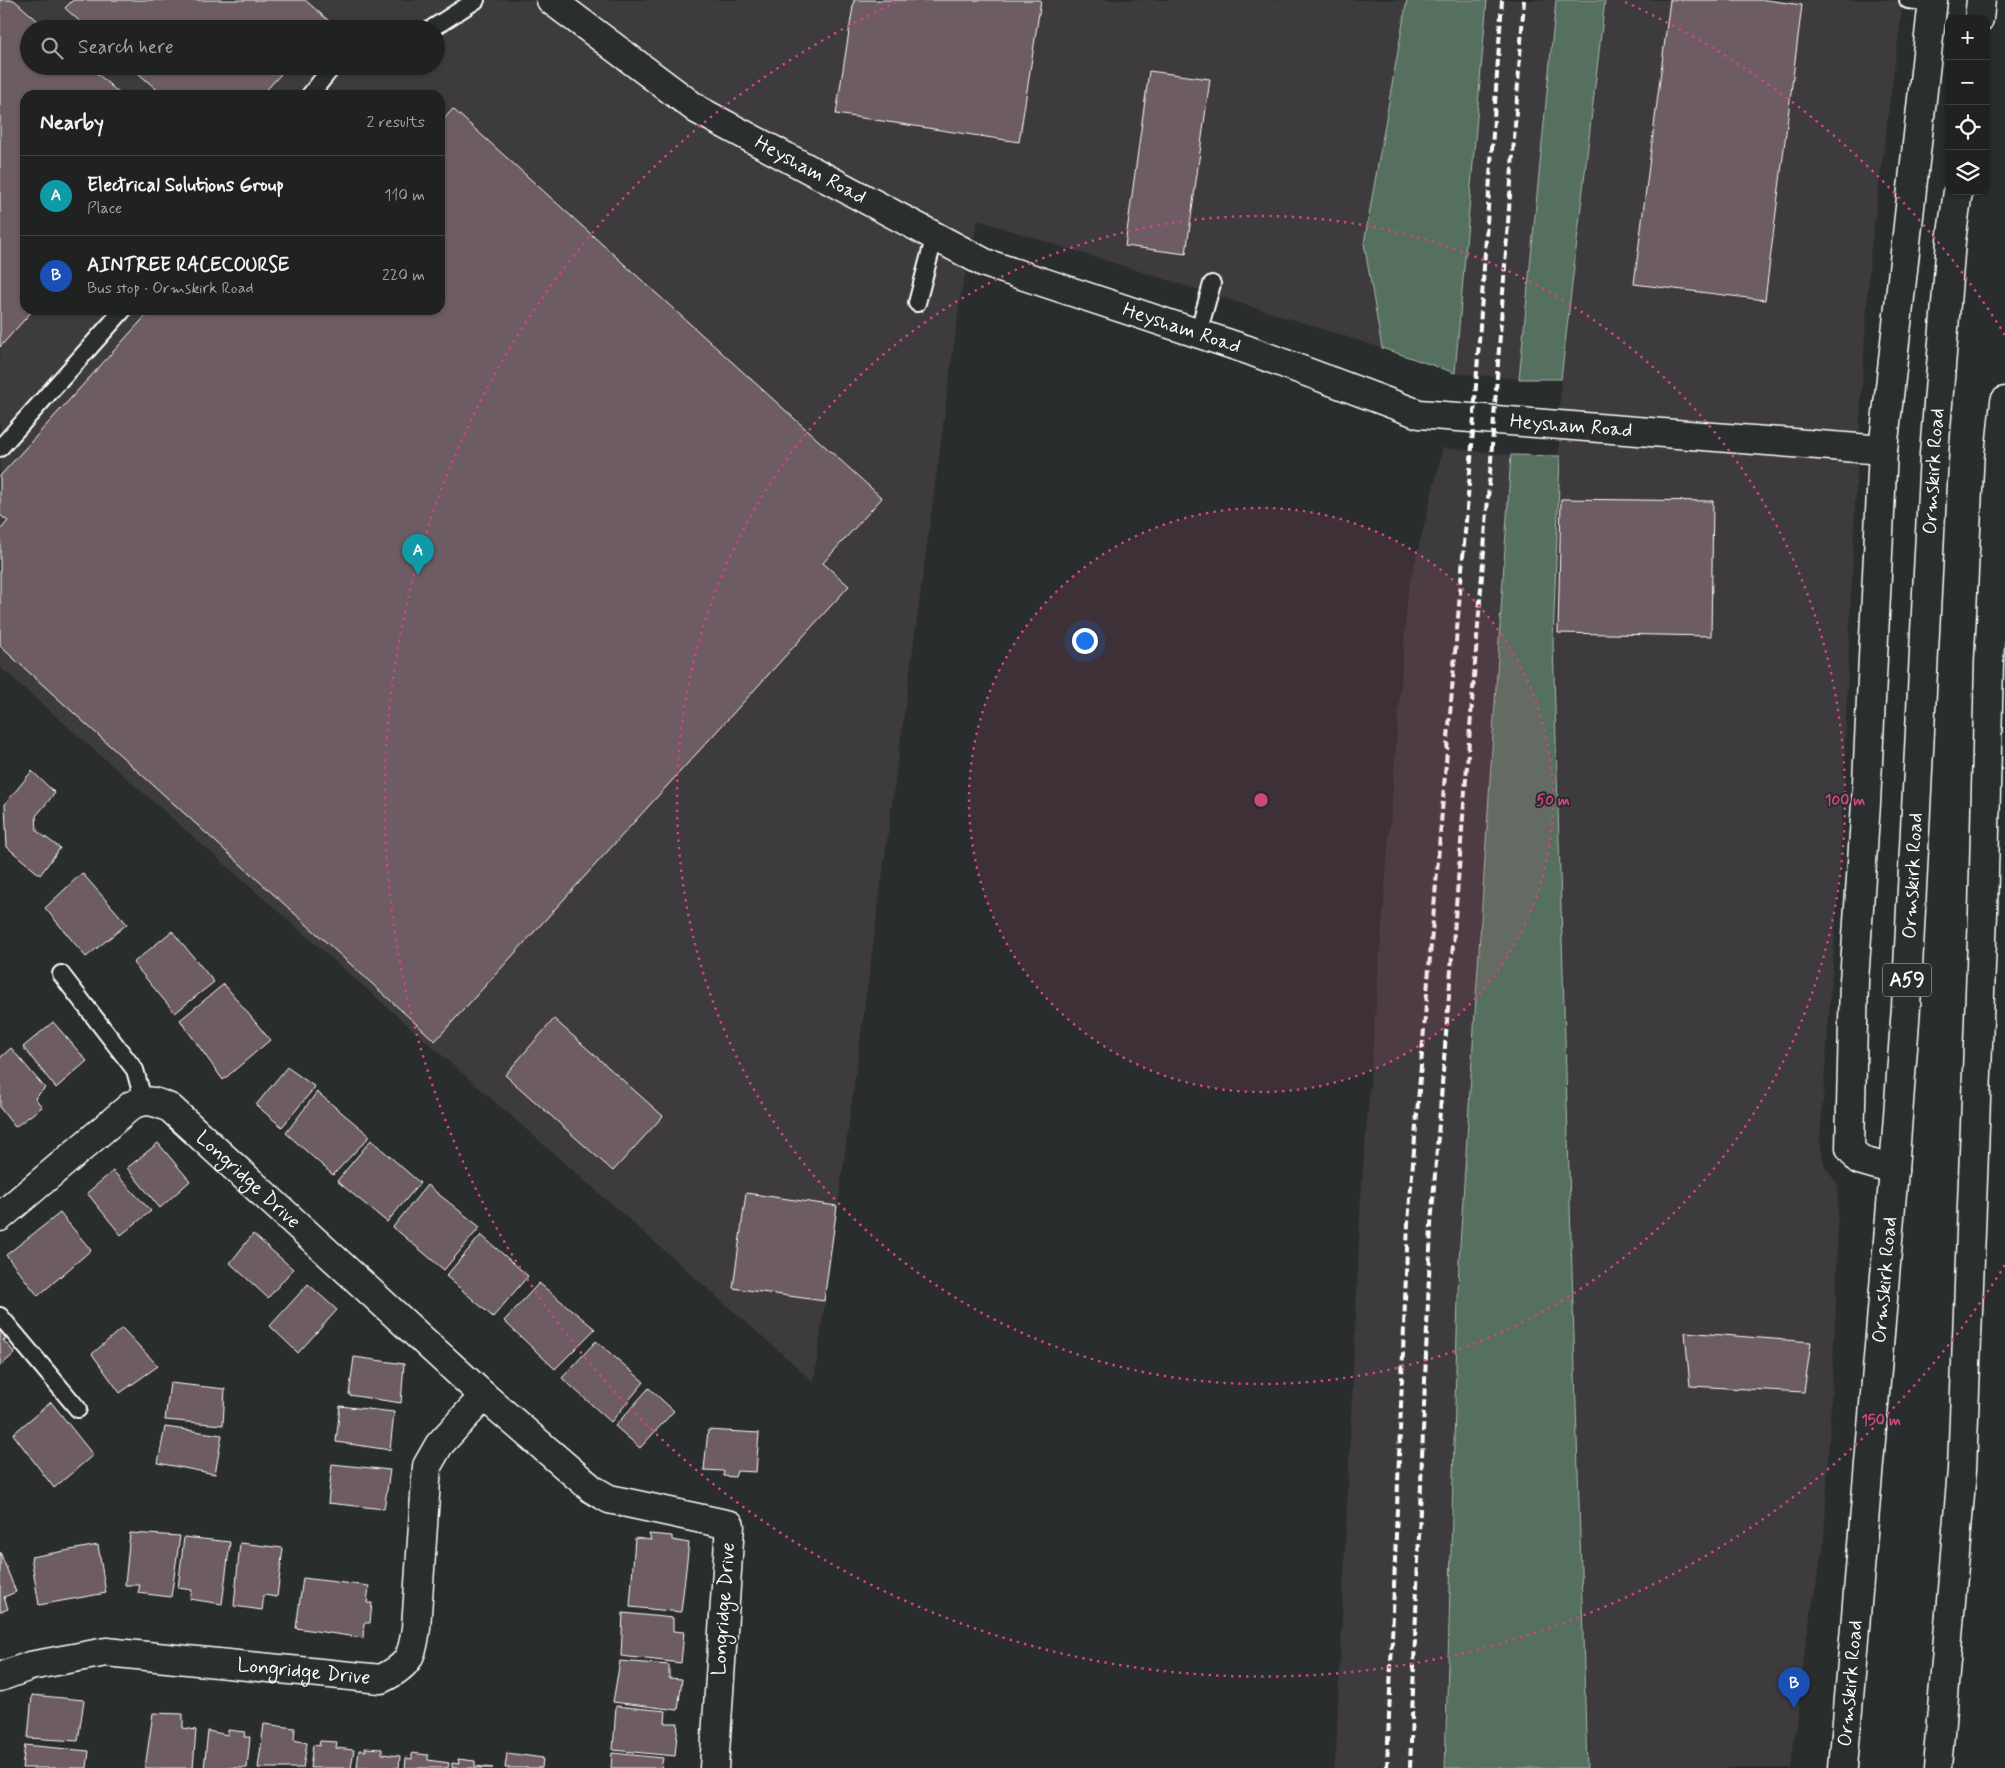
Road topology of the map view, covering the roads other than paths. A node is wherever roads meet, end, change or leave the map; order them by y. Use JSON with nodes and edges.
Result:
{"nodes":[{"id":1,"x":476,"y":0,"type":"edge"},
{"id":2,"x":551,"y":0,"type":"edge"},
{"id":3,"x":1981,"y":0,"type":"edge"},
{"id":4,"x":1925,"y":1,"type":"edge"},
{"id":5,"x":1979,"y":15,"type":"edge"},
{"id":6,"x":445,"y":20,"type":"edge"},
{"id":7,"x":326,"y":75,"type":"edge"},
{"id":8,"x":314,"y":90,"type":"edge"},
{"id":9,"x":1957,"y":195,"type":"edge"},
{"id":10,"x":935,"y":236,"type":"junction"},
{"id":11,"x":1212,"y":284,"type":"dead end"},
{"id":12,"x":917,"y":303,"type":"dead end"},
{"id":13,"x":119,"y":315,"type":"edge"},
{"id":14,"x":1198,"y":333,"type":"junction"},
{"id":15,"x":2005,"y":401,"type":"edge"},
{"id":16,"x":0,"y":448,"type":"edge"},
{"id":17,"x":1882,"y":450,"type":"junction"},
{"id":18,"x":61,"y":974,"type":"dead end"},
{"id":19,"x":143,"y":1100,"type":"junction"},
{"id":20,"x":1894,"y":1170,"type":"junction"},
{"id":21,"x":0,"y":1217,"type":"edge"},
{"id":22,"x":0,"y":1316,"type":"edge"},
{"id":23,"x":484,"y":1396,"type":"junction"},
{"id":24,"x":78,"y":1409,"type":"dead end"},
{"id":25,"x":0,"y":1677,"type":"edge"},
{"id":26,"x":714,"y":1768,"type":"edge"},
{"id":27,"x":1843,"y":1768,"type":"edge"},
{"id":28,"x":1937,"y":1768,"type":"edge"}],
"edges":[{"from":1,"to":6,"type":"lane"},
{"from":2,"to":10,"type":"main road","name":"Heysham Road"},
{"from":3,"to":5,"type":"main road"},
{"from":4,"to":17,"type":"main road"},
{"from":7,"to":8,"type":"lane"},
{"from":9,"to":20,"type":"main road","name":"Ormskirk Road","number":"A59"},
{"from":10,"to":12,"type":"lane"},
{"from":10,"to":14,"type":"main road","name":"Heysham Road"},
{"from":11,"to":14,"type":"lane"},
{"from":13,"to":16,"type":"lane"},
{"from":14,"to":17,"type":"main road","name":"Heysham Road"},
{"from":15,"to":28,"type":"main road"},
{"from":17,"to":20,"type":"main road"},
{"from":18,"to":19,"type":"lane"},
{"from":19,"to":21,"type":"main road"},
{"from":19,"to":23,"type":"main road","name":"Longridge Drive"},
{"from":20,"to":27,"type":"main road","name":"Ormskirk Road","number":"A59"},
{"from":22,"to":24,"type":"lane"},
{"from":23,"to":25,"type":"main road","name":"Longridge Drive"},
{"from":23,"to":26,"type":"main road","name":"Longridge Drive"}]}
